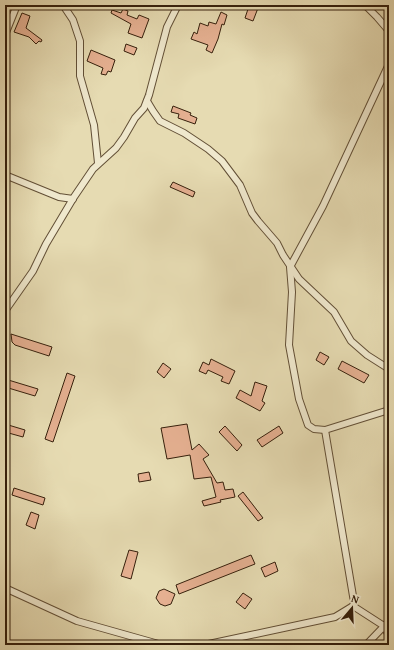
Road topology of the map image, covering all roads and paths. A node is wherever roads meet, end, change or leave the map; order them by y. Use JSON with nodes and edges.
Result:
{"nodes":[{"id":1,"x":17,"y":5,"type":"edge"},
{"id":2,"x":63,"y":5,"type":"edge"},
{"id":3,"x":178,"y":5,"type":"edge"},
{"id":4,"x":365,"y":5,"type":"edge"},
{"id":5,"x":389,"y":31,"type":"edge"},
{"id":6,"x":5,"y":35,"type":"edge"},
{"id":7,"x":389,"y":64,"type":"edge"},
{"id":8,"x":148,"y":101,"type":"junction"},
{"id":9,"x":98,"y":163,"type":"junction"},
{"id":10,"x":5,"y":175,"type":"edge"},
{"id":11,"x":73,"y":199,"type":"junction"},
{"id":12,"x":290,"y":267,"type":"junction"},
{"id":13,"x":5,"y":311,"type":"edge"},
{"id":14,"x":389,"y":369,"type":"edge"},
{"id":15,"x":389,"y":410,"type":"edge"},
{"id":16,"x":325,"y":430,"type":"junction"},
{"id":17,"x":5,"y":588,"type":"edge"},
{"id":18,"x":353,"y":606,"type":"junction"},
{"id":19,"x":389,"y":621,"type":"edge"},
{"id":20,"x":384,"y":626,"type":"junction"},
{"id":21,"x":389,"y":636,"type":"edge"},
{"id":22,"x":162,"y":645,"type":"edge"},
{"id":23,"x":204,"y":645,"type":"edge"},
{"id":24,"x":366,"y":645,"type":"edge"}],
"edges":[{"from":1,"to":6,"type":"street"},
{"from":2,"to":9,"type":"street"},
{"from":3,"to":8,"type":"street"},
{"from":4,"to":5,"type":"street"},
{"from":7,"to":12,"type":"street"},
{"from":8,"to":9,"type":"street"},
{"from":8,"to":12,"type":"street"},
{"from":9,"to":11,"type":"street"},
{"from":10,"to":11,"type":"street"},
{"from":11,"to":13,"type":"street"},
{"from":12,"to":14,"type":"street"},
{"from":12,"to":16,"type":"street"},
{"from":15,"to":16,"type":"street"},
{"from":16,"to":18,"type":"street"},
{"from":17,"to":22,"type":"street"},
{"from":18,"to":20,"type":"street"},
{"from":18,"to":23,"type":"street"},
{"from":19,"to":20,"type":"street"},
{"from":20,"to":21,"type":"street"},
{"from":20,"to":24,"type":"street"}]}
